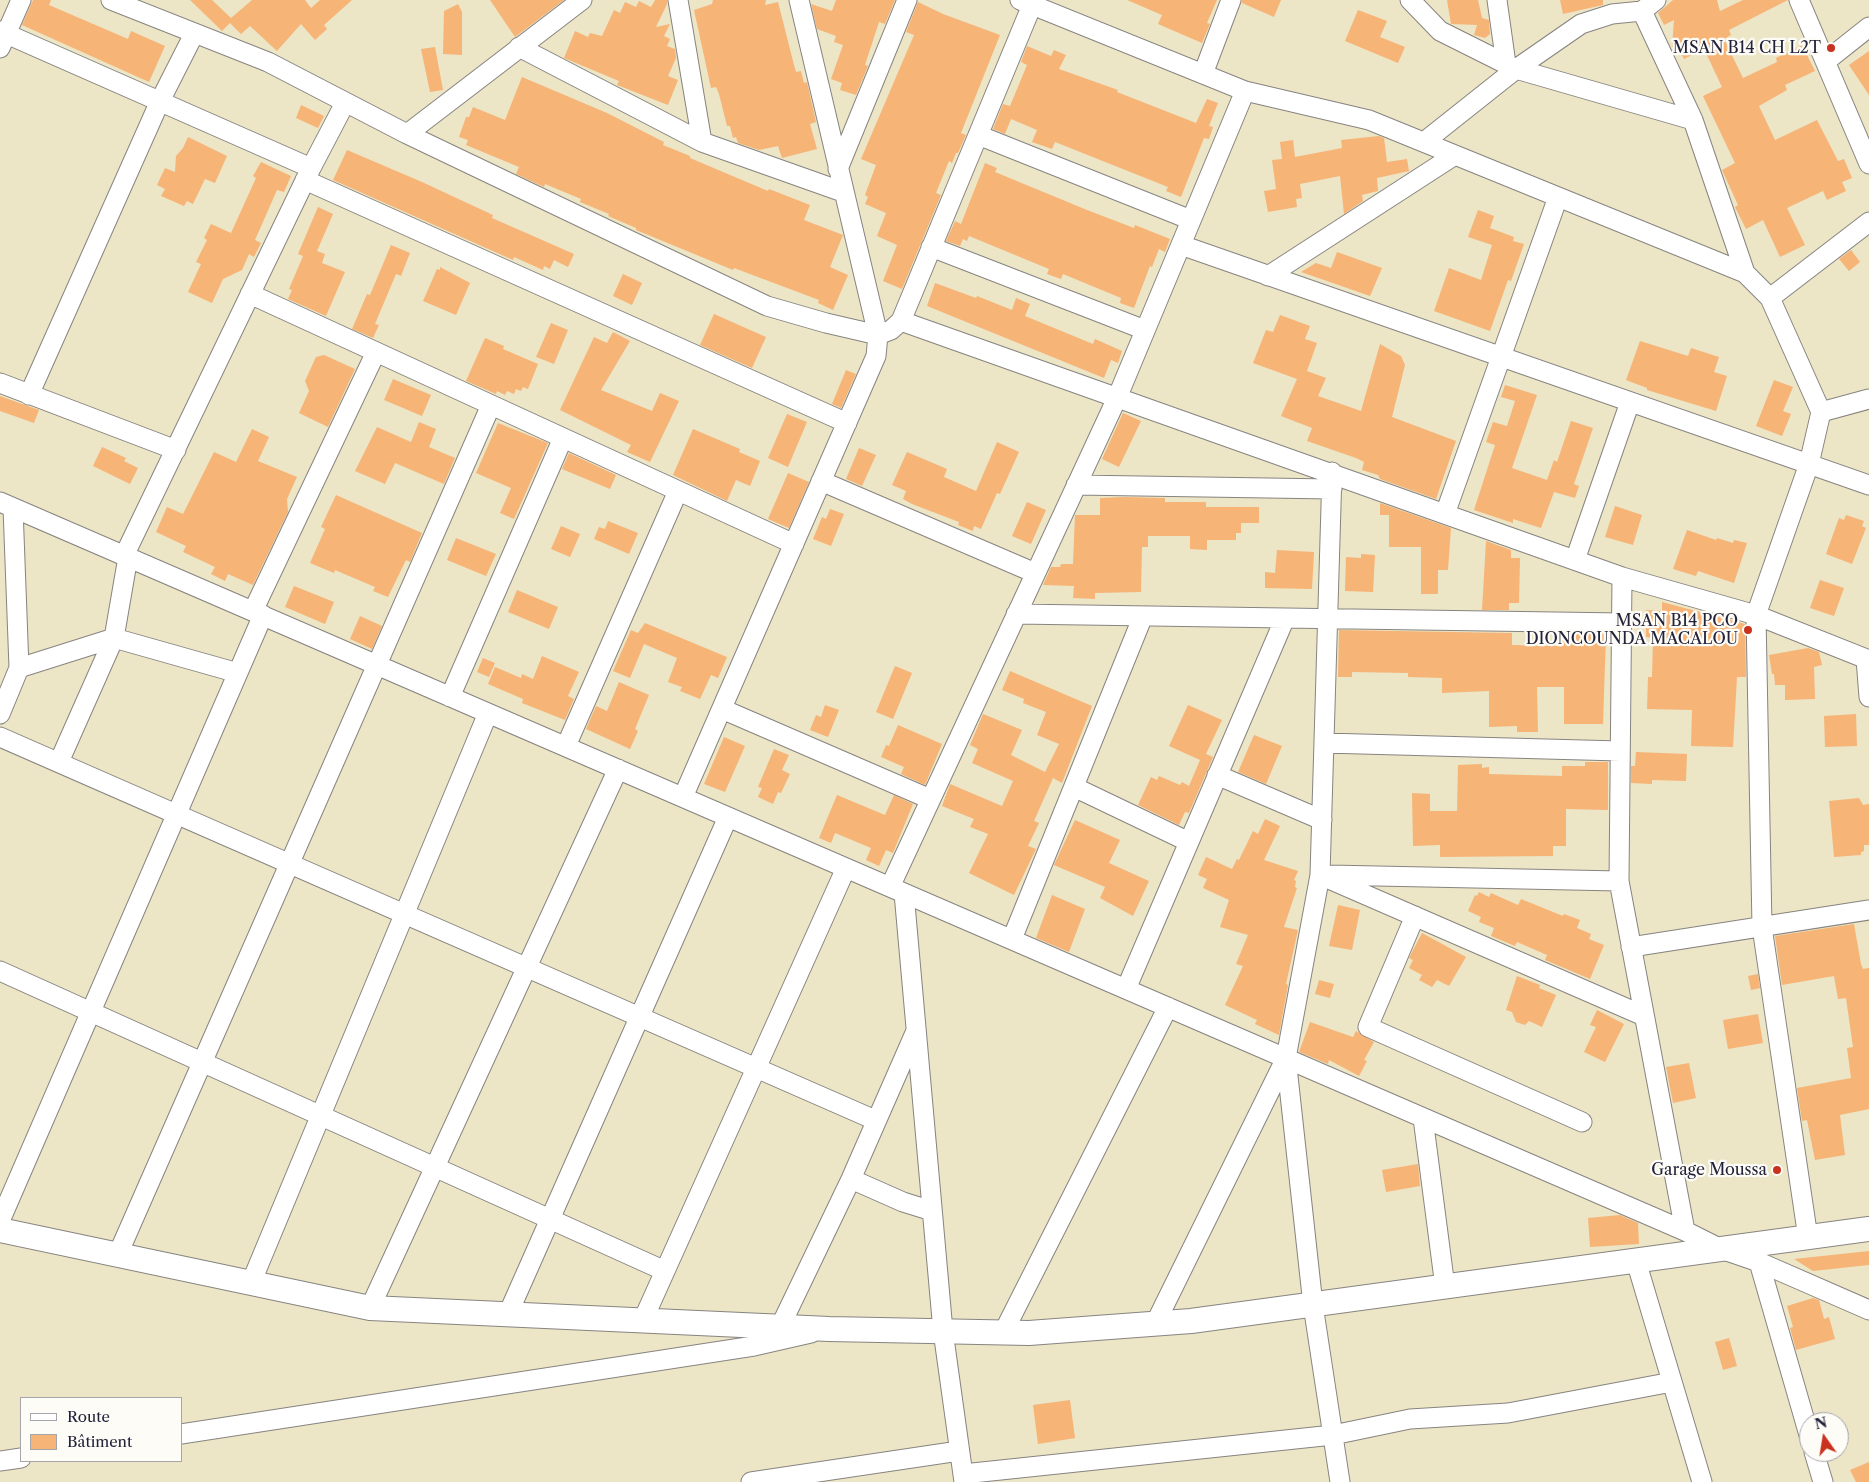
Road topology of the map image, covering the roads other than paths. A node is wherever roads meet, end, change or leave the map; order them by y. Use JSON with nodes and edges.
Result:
{"nodes":[{"id":1,"x":21,"y":0,"type":"edge"},
{"id":2,"x":111,"y":0,"type":"edge"},
{"id":3,"x":678,"y":0,"type":"edge"},
{"id":4,"x":799,"y":0,"type":"edge"},
{"id":5,"x":907,"y":0,"type":"edge"},
{"id":6,"x":1231,"y":0,"type":"edge"},
{"id":7,"x":1410,"y":0,"type":"edge"},
{"id":8,"x":1497,"y":0,"type":"edge"},
{"id":9,"x":1799,"y":0,"type":"edge"},
{"id":10,"x":574,"y":2,"type":"edge"},
{"id":11,"x":1026,"y":2,"type":"edge"},
{"id":12,"x":1649,"y":5,"type":"edge"},
{"id":13,"x":1611,"y":7,"type":"edge"},
{"id":14,"x":1869,"y":27,"type":"edge"},
{"id":15,"x":194,"y":34,"type":"junction"},
{"id":16,"x":2,"y":37,"type":"edge"},
{"id":17,"x":518,"y":47,"type":"junction"},
{"id":18,"x":1826,"y":61,"type":"junction"},
{"id":19,"x":1511,"y":67,"type":"junction"},
{"id":20,"x":1203,"y":74,"type":"junction"},
{"id":21,"x":1245,"y":91,"type":"junction"},
{"id":22,"x":160,"y":102,"type":"junction"},
{"id":23,"x":345,"y":103,"type":"junction"},
{"id":24,"x":1693,"y":120,"type":"junction"},
{"id":25,"x":407,"y":134,"type":"junction"},
{"id":26,"x":978,"y":135,"type":"junction"},
{"id":27,"x":702,"y":142,"type":"junction"},
{"id":28,"x":1424,"y":142,"type":"junction"},
{"id":29,"x":1455,"y":155,"type":"junction"},
{"id":30,"x":1869,"y":164,"type":"edge"},
{"id":31,"x":838,"y":169,"type":"junction"},
{"id":32,"x":308,"y":174,"type":"junction"},
{"id":33,"x":843,"y":192,"type":"junction"},
{"id":34,"x":1558,"y":197,"type":"junction"},
{"id":35,"x":1191,"y":220,"type":"junction"},
{"id":36,"x":1869,"y":222,"type":"edge"},
{"id":37,"x":1180,"y":245,"type":"junction"},
{"id":38,"x":931,"y":247,"type":"junction"},
{"id":39,"x":1746,"y":273,"type":"junction"},
{"id":40,"x":1268,"y":276,"type":"junction"},
{"id":41,"x":250,"y":294,"type":"junction"},
{"id":42,"x":1770,"y":298,"type":"junction"},
{"id":43,"x":901,"y":321,"type":"junction"},
{"id":44,"x":1145,"y":330,"type":"junction"},
{"id":45,"x":878,"y":335,"type":"junction"},
{"id":46,"x":376,"y":352,"type":"junction"},
{"id":47,"x":1501,"y":357,"type":"junction"},
{"id":48,"x":0,"y":383,"type":"edge"},
{"id":49,"x":29,"y":395,"type":"junction"},
{"id":50,"x":1117,"y":398,"type":"junction"},
{"id":51,"x":1869,"y":399,"type":"edge"},
{"id":52,"x":1630,"y":402,"type":"junction"},
{"id":53,"x":491,"y":405,"type":"junction"},
{"id":54,"x":1821,"y":412,"type":"junction"},
{"id":55,"x":847,"y":422,"type":"junction"},
{"id":56,"x":563,"y":438,"type":"junction"},
{"id":57,"x":176,"y":450,"type":"junction"},
{"id":58,"x":1809,"y":464,"type":"junction"},
{"id":59,"x":821,"y":481,"type":"junction"},
{"id":60,"x":1332,"y":481,"type":"junction"},
{"id":61,"x":1076,"y":485,"type":"junction"},
{"id":62,"x":1869,"y":485,"type":"edge"},
{"id":63,"x":678,"y":491,"type":"junction"},
{"id":64,"x":7,"y":505,"type":"edge"},
{"id":65,"x":1445,"y":514,"type":"junction"},
{"id":66,"x":794,"y":544,"type":"junction"},
{"id":67,"x":126,"y":556,"type":"junction"},
{"id":68,"x":1575,"y":560,"type":"junction"},
{"id":69,"x":1036,"y":573,"type":"junction"},
{"id":70,"x":1622,"y":577,"type":"junction"},
{"id":71,"x":258,"y":613,"type":"junction"},
{"id":72,"x":1016,"y":614,"type":"junction"},
{"id":73,"x":1143,"y":616,"type":"junction"},
{"id":74,"x":1756,"y":616,"type":"junction"},
{"id":75,"x":1285,"y":618,"type":"junction"},
{"id":76,"x":1328,"y":619,"type":"junction"},
{"id":77,"x":1622,"y":623,"type":"junction"},
{"id":78,"x":114,"y":638,"type":"junction"},
{"id":79,"x":1867,"y":660,"type":"edge"},
{"id":80,"x":377,"y":665,"type":"junction"},
{"id":81,"x":238,"y":673,"type":"junction"},
{"id":82,"x":11,"y":674,"type":"edge"},
{"id":83,"x":450,"y":697,"type":"junction"},
{"id":84,"x":1869,"y":697,"type":"edge"},
{"id":85,"x":722,"y":709,"type":"junction"},
{"id":86,"x":488,"y":713,"type":"junction"},
{"id":87,"x":0,"y":714,"type":"edge"},
{"id":88,"x":0,"y":737,"type":"edge"},
{"id":89,"x":1324,"y":743,"type":"junction"},
{"id":90,"x":566,"y":746,"type":"junction"},
{"id":91,"x":1620,"y":751,"type":"junction"},
{"id":92,"x":59,"y":762,"type":"junction"},
{"id":93,"x":618,"y":769,"type":"junction"},
{"id":94,"x":1217,"y":775,"type":"junction"},
{"id":95,"x":1074,"y":787,"type":"junction"},
{"id":96,"x":683,"y":797,"type":"junction"},
{"id":97,"x":930,"y":799,"type":"junction"},
{"id":98,"x":176,"y":814,"type":"junction"},
{"id":99,"x":728,"y":817,"type":"junction"},
{"id":100,"x":1322,"y":820,"type":"junction"},
{"id":101,"x":1188,"y":842,"type":"junction"},
{"id":102,"x":290,"y":864,"type":"junction"},
{"id":103,"x":846,"y":868,"type":"junction"},
{"id":104,"x":1320,"y":875,"type":"junction"},
{"id":105,"x":1619,"y":881,"type":"junction"},
{"id":106,"x":897,"y":890,"type":"junction"},
{"id":107,"x":1869,"y":910,"type":"edge"},
{"id":108,"x":405,"y":914,"type":"junction"},
{"id":109,"x":1415,"y":916,"type":"junction"},
{"id":110,"x":1762,"y":927,"type":"junction"},
{"id":111,"x":1012,"y":940,"type":"junction"},
{"id":112,"x":1631,"y":946,"type":"junction"},
{"id":113,"x":527,"y":968,"type":"junction"},
{"id":114,"x":0,"y":970,"type":"edge"},
{"id":115,"x":1126,"y":989,"type":"junction"},
{"id":116,"x":1168,"y":1007,"type":"junction"},
{"id":117,"x":91,"y":1012,"type":"junction"},
{"id":118,"x":1644,"y":1016,"type":"junction"},
{"id":119,"x":640,"y":1017,"type":"junction"},
{"id":120,"x":916,"y":1032,"type":"junction"},
{"id":121,"x":1286,"y":1058,"type":"junction"},
{"id":122,"x":202,"y":1062,"type":"junction"},
{"id":123,"x":756,"y":1068,"type":"junction"},
{"id":124,"x":321,"y":1116,"type":"junction"},
{"id":125,"x":1423,"y":1118,"type":"junction"},
{"id":126,"x":875,"y":1120,"type":"junction"},
{"id":127,"x":1582,"y":1122,"type":"dead end"},
{"id":128,"x":435,"y":1167,"type":"junction"},
{"id":129,"x":851,"y":1179,"type":"junction"},
{"id":130,"x":932,"y":1211,"type":"junction"},
{"id":131,"x":1,"y":1219,"type":"edge"},
{"id":132,"x":550,"y":1220,"type":"junction"},
{"id":133,"x":1869,"y":1230,"type":"edge"},
{"id":134,"x":1685,"y":1231,"type":"junction"},
{"id":135,"x":1808,"y":1238,"type":"junction"},
{"id":136,"x":1721,"y":1250,"type":"junction"},
{"id":137,"x":118,"y":1254,"type":"junction"},
{"id":138,"x":1636,"y":1261,"type":"junction"},
{"id":139,"x":1759,"y":1262,"type":"junction"},
{"id":140,"x":665,"y":1271,"type":"junction"},
{"id":141,"x":251,"y":1283,"type":"junction"},
{"id":142,"x":1445,"y":1287,"type":"junction"},
{"id":143,"x":1314,"y":1305,"type":"junction"},
{"id":144,"x":370,"y":1308,"type":"junction"},
{"id":145,"x":1869,"y":1310,"type":"edge"},
{"id":146,"x":508,"y":1314,"type":"junction"},
{"id":147,"x":643,"y":1320,"type":"junction"},
{"id":148,"x":1155,"y":1324,"type":"junction"},
{"id":149,"x":780,"y":1327,"type":"junction"},
{"id":150,"x":829,"y":1329,"type":"junction"},
{"id":151,"x":943,"y":1331,"type":"junction"},
{"id":152,"x":1003,"y":1333,"type":"junction"},
{"id":153,"x":1672,"y":1382,"type":"junction"},
{"id":154,"x":1802,"y":1412,"type":"edge"},
{"id":155,"x":182,"y":1434,"type":"edge"},
{"id":156,"x":1333,"y":1435,"type":"junction"},
{"id":157,"x":959,"y":1451,"type":"junction"},
{"id":158,"x":20,"y":1458,"type":"edge"},
{"id":159,"x":0,"y":1461,"type":"edge"},
{"id":160,"x":1817,"y":1462,"type":"edge"},
{"id":161,"x":964,"y":1478,"type":"edge"},
{"id":162,"x":751,"y":1482,"type":"edge"},
{"id":163,"x":1340,"y":1482,"type":"edge"},
{"id":164,"x":1702,"y":1482,"type":"edge"},
{"id":165,"x":1822,"y":1482,"type":"edge"}],
"edges":[{"from":1,"to":16,"type":"street"},
{"from":2,"to":15,"type":"street"},
{"from":3,"to":27,"type":"street"},
{"from":4,"to":31,"type":"street"},
{"from":5,"to":31,"type":"street"},
{"from":6,"to":20,"type":"street"},
{"from":7,"to":19,"type":"street"},
{"from":8,"to":19,"type":"street"},
{"from":9,"to":18,"type":"street"},
{"from":10,"to":17,"type":"street"},
{"from":11,"to":20,"type":"street"},
{"from":11,"to":26,"type":"street"},
{"from":12,"to":13,"type":"street"},
{"from":12,"to":24,"type":"street"},
{"from":13,"to":19,"type":"street"},
{"from":14,"to":18,"type":"street"},
{"from":15,"to":22,"type":"street"},
{"from":15,"to":23,"type":"street"},
{"from":16,"to":22,"type":"street"},
{"from":17,"to":25,"type":"street"},
{"from":17,"to":27,"type":"street"},
{"from":18,"to":30,"type":"street"},
{"from":19,"to":24,"type":"street"},
{"from":19,"to":28,"type":"street"},
{"from":20,"to":21,"type":"street"},
{"from":21,"to":28,"type":"street"},
{"from":21,"to":35,"type":"street"},
{"from":22,"to":32,"type":"street"},
{"from":22,"to":49,"type":"street"},
{"from":23,"to":25,"type":"street"},
{"from":23,"to":32,"type":"street"},
{"from":24,"to":39,"type":"street"},
{"from":25,"to":45,"type":"street"},
{"from":26,"to":35,"type":"street"},
{"from":26,"to":38,"type":"street"},
{"from":27,"to":33,"type":"street"},
{"from":28,"to":29,"type":"street"},
{"from":29,"to":34,"type":"street"},
{"from":29,"to":40,"type":"street"},
{"from":31,"to":33,"type":"street"},
{"from":32,"to":41,"type":"street"},
{"from":32,"to":55,"type":"street"},
{"from":33,"to":45,"type":"street"},
{"from":34,"to":39,"type":"street"},
{"from":34,"to":47,"type":"street"},
{"from":35,"to":37,"type":"street"},
{"from":36,"to":42,"type":"street"},
{"from":37,"to":40,"type":"street"},
{"from":37,"to":44,"type":"street"},
{"from":38,"to":43,"type":"street"},
{"from":38,"to":44,"type":"street"},
{"from":39,"to":42,"type":"street"},
{"from":40,"to":47,"type":"street"},
{"from":41,"to":46,"type":"street"},
{"from":41,"to":57,"type":"street"},
{"from":42,"to":54,"type":"street"},
{"from":43,"to":45,"type":"street"},
{"from":43,"to":50,"type":"street"},
{"from":44,"to":50,"type":"street"},
{"from":45,"to":55,"type":"street"},
{"from":46,"to":53,"type":"street"},
{"from":46,"to":71,"type":"street"},
{"from":47,"to":52,"type":"street"},
{"from":47,"to":65,"type":"street"},
{"from":48,"to":49,"type":"street"},
{"from":49,"to":57,"type":"street"},
{"from":50,"to":60,"type":"street"},
{"from":50,"to":61,"type":"street"},
{"from":51,"to":54,"type":"street"},
{"from":52,"to":58,"type":"street"},
{"from":52,"to":68,"type":"street"},
{"from":53,"to":56,"type":"street"},
{"from":53,"to":80,"type":"street"},
{"from":54,"to":58,"type":"street"},
{"from":55,"to":59,"type":"street"},
{"from":56,"to":63,"type":"street"},
{"from":56,"to":83,"type":"street"},
{"from":57,"to":67,"type":"street"},
{"from":58,"to":62,"type":"street"},
{"from":58,"to":74,"type":"street"},
{"from":59,"to":66,"type":"street"},
{"from":59,"to":69,"type":"street"},
{"from":60,"to":61,"type":"street"},
{"from":60,"to":65,"type":"street"},
{"from":60,"to":76,"type":"street"},
{"from":61,"to":69,"type":"street"},
{"from":63,"to":66,"type":"street"},
{"from":63,"to":90,"type":"street"},
{"from":64,"to":67,"type":"street"},
{"from":64,"to":82,"type":"street"},
{"from":65,"to":68,"type":"street"},
{"from":66,"to":85,"type":"street"},
{"from":67,"to":71,"type":"street"},
{"from":67,"to":78,"type":"street"},
{"from":68,"to":70,"type":"street"},
{"from":69,"to":72,"type":"street"},
{"from":70,"to":74,"type":"street"},
{"from":70,"to":77,"type":"street"},
{"from":71,"to":80,"type":"street"},
{"from":71,"to":81,"type":"street"},
{"from":72,"to":73,"type":"street"},
{"from":72,"to":97,"type":"street"},
{"from":73,"to":75,"type":"street"},
{"from":73,"to":95,"type":"street"},
{"from":74,"to":79,"type":"street"},
{"from":74,"to":110,"type":"street"},
{"from":75,"to":76,"type":"street"},
{"from":75,"to":94,"type":"street"},
{"from":76,"to":77,"type":"street"},
{"from":76,"to":89,"type":"street"},
{"from":77,"to":91,"type":"street"},
{"from":78,"to":81,"type":"street"},
{"from":78,"to":82,"type":"street"},
{"from":78,"to":92,"type":"street"},
{"from":79,"to":84,"type":"street"},
{"from":80,"to":83,"type":"street"},
{"from":80,"to":102,"type":"street"},
{"from":81,"to":98,"type":"street"},
{"from":82,"to":87,"type":"street"},
{"from":83,"to":86,"type":"street"},
{"from":85,"to":96,"type":"street"},
{"from":85,"to":97,"type":"street"},
{"from":86,"to":90,"type":"street"},
{"from":86,"to":108,"type":"street"},
{"from":88,"to":92,"type":"street"},
{"from":89,"to":91,"type":"street"},
{"from":89,"to":100,"type":"street"},
{"from":90,"to":93,"type":"street"},
{"from":91,"to":105,"type":"street"},
{"from":92,"to":98,"type":"street"},
{"from":93,"to":96,"type":"street"},
{"from":93,"to":113,"type":"street"},
{"from":94,"to":100,"type":"street"},
{"from":94,"to":101,"type":"street"},
{"from":95,"to":101,"type":"street"},
{"from":95,"to":111,"type":"street"},
{"from":96,"to":99,"type":"street"},
{"from":97,"to":106,"type":"street"},
{"from":98,"to":102,"type":"street"},
{"from":98,"to":117,"type":"street"},
{"from":99,"to":103,"type":"street"},
{"from":99,"to":119,"type":"street"},
{"from":100,"to":104,"type":"street"},
{"from":101,"to":115,"type":"street"},
{"from":102,"to":108,"type":"street"},
{"from":102,"to":122,"type":"street"},
{"from":103,"to":106,"type":"street"},
{"from":103,"to":123,"type":"street"},
{"from":104,"to":105,"type":"street"},
{"from":104,"to":109,"type":"street"},
{"from":104,"to":121,"type":"street"},
{"from":105,"to":112,"type":"street"},
{"from":106,"to":111,"type":"street"},
{"from":106,"to":120,"type":"street"},
{"from":107,"to":110,"type":"street"},
{"from":108,"to":113,"type":"street"},
{"from":108,"to":124,"type":"street"},
{"from":109,"to":118,"type":"street"},
{"from":109,"to":127,"type":"street"},
{"from":110,"to":112,"type":"street"},
{"from":110,"to":135,"type":"street"},
{"from":111,"to":115,"type":"street"},
{"from":112,"to":118,"type":"street"},
{"from":113,"to":119,"type":"street"},
{"from":113,"to":128,"type":"street"},
{"from":114,"to":117,"type":"street"},
{"from":115,"to":116,"type":"street"},
{"from":116,"to":121,"type":"street"},
{"from":116,"to":152,"type":"street"},
{"from":117,"to":122,"type":"street"},
{"from":117,"to":131,"type":"street"},
{"from":118,"to":134,"type":"street"},
{"from":119,"to":123,"type":"street"},
{"from":119,"to":132,"type":"street"},
{"from":120,"to":126,"type":"street"},
{"from":120,"to":130,"type":"street"},
{"from":121,"to":125,"type":"street"},
{"from":121,"to":143,"type":"street"},
{"from":121,"to":148,"type":"street"},
{"from":122,"to":124,"type":"street"},
{"from":122,"to":137,"type":"street"},
{"from":123,"to":126,"type":"street"},
{"from":123,"to":140,"type":"street"},
{"from":124,"to":128,"type":"street"},
{"from":124,"to":141,"type":"street"},
{"from":125,"to":134,"type":"street"},
{"from":125,"to":142,"type":"street"},
{"from":126,"to":129,"type":"street"},
{"from":128,"to":132,"type":"street"},
{"from":128,"to":144,"type":"street"},
{"from":129,"to":130,"type":"street"},
{"from":129,"to":149,"type":"street"},
{"from":130,"to":151,"type":"street"},
{"from":131,"to":137,"type":"street"},
{"from":132,"to":140,"type":"street"},
{"from":132,"to":146,"type":"street"},
{"from":133,"to":135,"type":"street"},
{"from":134,"to":136,"type":"street"},
{"from":135,"to":136,"type":"street"},
{"from":136,"to":138,"type":"street"},
{"from":136,"to":139,"type":"street"},
{"from":137,"to":141,"type":"street"},
{"from":138,"to":142,"type":"street"},
{"from":138,"to":153,"type":"street"},
{"from":139,"to":145,"type":"street"},
{"from":139,"to":154,"type":"street"},
{"from":140,"to":147,"type":"street"},
{"from":141,"to":144,"type":"street"},
{"from":142,"to":143,"type":"street"},
{"from":143,"to":148,"type":"street"},
{"from":143,"to":156,"type":"street"},
{"from":144,"to":146,"type":"street"},
{"from":146,"to":147,"type":"street"},
{"from":147,"to":149,"type":"street"},
{"from":148,"to":152,"type":"street"},
{"from":149,"to":150,"type":"street"},
{"from":150,"to":151,"type":"street"},
{"from":150,"to":155,"type":"street"},
{"from":151,"to":152,"type":"street"},
{"from":151,"to":157,"type":"street"},
{"from":153,"to":156,"type":"street"},
{"from":153,"to":164,"type":"street"},
{"from":156,"to":161,"type":"street"},
{"from":156,"to":163,"type":"street"},
{"from":157,"to":161,"type":"street"},
{"from":157,"to":162,"type":"street"},
{"from":158,"to":159,"type":"street"},
{"from":160,"to":165,"type":"street"}]}
